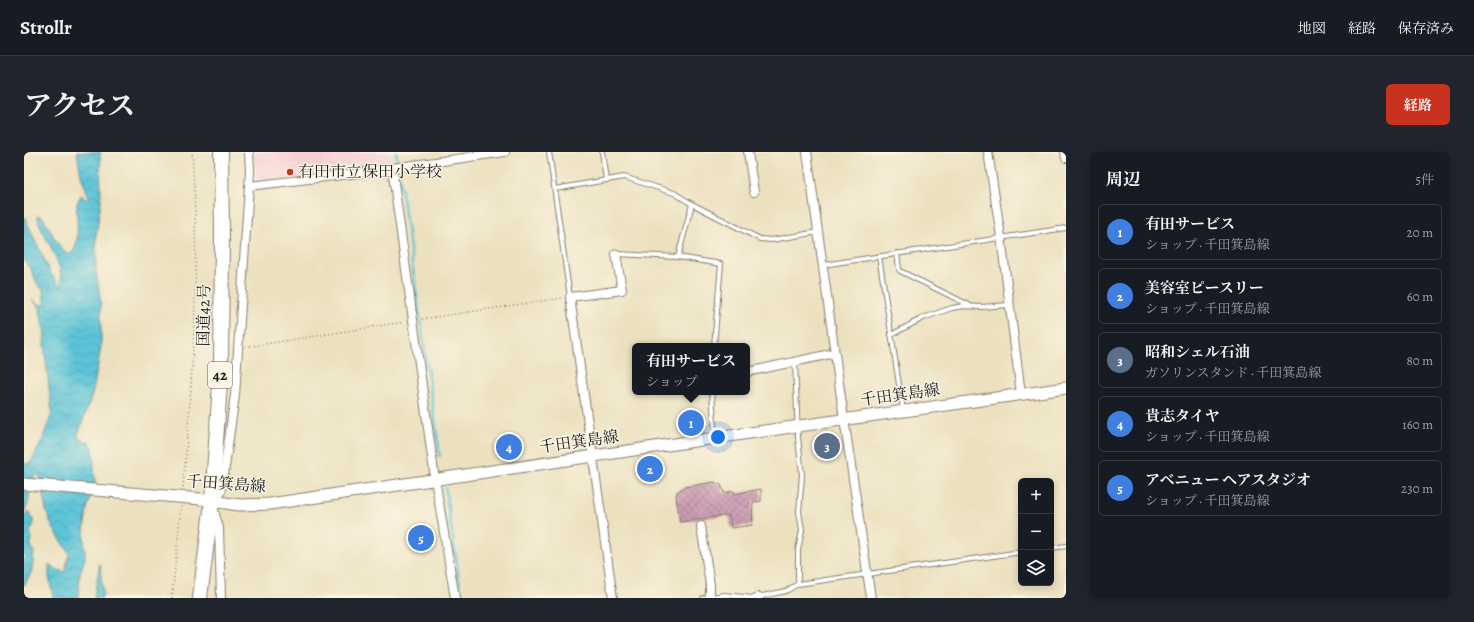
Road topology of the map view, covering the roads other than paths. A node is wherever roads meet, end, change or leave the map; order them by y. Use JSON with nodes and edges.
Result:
{"nodes":[{"id":1,"x":221,"y":152,"type":"edge"},
{"id":2,"x":249,"y":152,"type":"edge"},
{"id":3,"x":505,"y":152,"type":"edge"},
{"id":4,"x":549,"y":152,"type":"edge"},
{"id":5,"x":602,"y":152,"type":"edge"},
{"id":6,"x":748,"y":152,"type":"edge"},
{"id":7,"x":807,"y":152,"type":"edge"},
{"id":8,"x":988,"y":152,"type":"edge"},
{"id":9,"x":1065,"y":152,"type":"edge"},
{"id":10,"x":1066,"y":158,"type":"edge"},
{"id":11,"x":392,"y":168,"type":"junction"},
{"id":12,"x":606,"y":180,"type":"junction"},
{"id":13,"x":249,"y":186,"type":"junction"},
{"id":14,"x":555,"y":189,"type":"junction"},
{"id":15,"x":754,"y":192,"type":"dead end"},
{"id":16,"x":692,"y":204,"type":"junction"},
{"id":17,"x":1066,"y":228,"type":"edge"},
{"id":18,"x":818,"y":232,"type":"junction"},
{"id":19,"x":1001,"y":237,"type":"junction"},
{"id":20,"x":897,"y":253,"type":"junction"},
{"id":21,"x":616,"y":254,"type":"joint"},
{"id":22,"x":879,"y":256,"type":"junction"},
{"id":23,"x":678,"y":257,"type":"junction"},
{"id":24,"x":823,"y":265,"type":"junction"},
{"id":25,"x":570,"y":297,"type":"junction"},
{"id":26,"x":1009,"y":305,"type":"junction"},
{"id":27,"x":971,"y":306,"type":"junction"},
{"id":28,"x":891,"y":335,"type":"junction"},
{"id":29,"x":714,"y":343,"type":"edge"},
{"id":30,"x":835,"y":353,"type":"junction"},
{"id":31,"x":795,"y":361,"type":"junction"},
{"id":32,"x":750,"y":371,"type":"edge"},
{"id":33,"x":1066,"y":388,"type":"edge"},
{"id":34,"x":1021,"y":394,"type":"junction"},
{"id":35,"x":712,"y":395,"type":"edge"},
{"id":36,"x":903,"y":411,"type":"junction"},
{"id":37,"x":844,"y":420,"type":"junction"},
{"id":38,"x":798,"y":426,"type":"junction"},
{"id":39,"x":715,"y":438,"type":"junction"},
{"id":40,"x":593,"y":456,"type":"junction"},
{"id":41,"x":435,"y":479,"type":"junction"},
{"id":42,"x":24,"y":484,"type":"edge"},
{"id":43,"x":210,"y":501,"type":"junction"},
{"id":44,"x":702,"y":526,"type":"dead end"},
{"id":45,"x":1066,"y":546,"type":"edge"},
{"id":46,"x":1054,"y":548,"type":"edge"},
{"id":47,"x":1018,"y":552,"type":"edge"},
{"id":48,"x":868,"y":575,"type":"junction"},
{"id":49,"x":798,"y":584,"type":"junction"},
{"id":50,"x":706,"y":597,"type":"edge"},
{"id":51,"x":759,"y":597,"type":"edge"},
{"id":52,"x":200,"y":598,"type":"edge"},
{"id":53,"x":221,"y":598,"type":"edge"},
{"id":54,"x":454,"y":598,"type":"edge"},
{"id":55,"x":613,"y":598,"type":"edge"},
{"id":56,"x":871,"y":598,"type":"edge"}],
"edges":[{"from":1,"to":43,"type":"highway","name":"国道42号","number":"42"},
{"from":2,"to":13,"type":"street"},
{"from":3,"to":11,"type":"street"},
{"from":4,"to":14,"type":"lane"},
{"from":5,"to":12,"type":"lane"},
{"from":6,"to":15,"type":"street"},
{"from":7,"to":18,"type":"street"},
{"from":8,"to":19,"type":"street"},
{"from":9,"to":10,"type":"street"},
{"from":11,"to":13,"type":"street"},
{"from":11,"to":41,"type":"street"},
{"from":12,"to":14,"type":"lane"},
{"from":12,"to":16,"type":"lane"},
{"from":13,"to":43,"type":"street"},
{"from":14,"to":25,"type":"lane"},
{"from":16,"to":18,"type":"lane"},
{"from":16,"to":23,"type":"lane"},
{"from":17,"to":19,"type":"lane"},
{"from":18,"to":24,"type":"street"},
{"from":19,"to":20,"type":"lane"},
{"from":19,"to":26,"type":"street"},
{"from":20,"to":22,"type":"lane"},
{"from":20,"to":27,"type":"lane"},
{"from":21,"to":23,"type":"lane"},
{"from":21,"to":25,"type":"street"},
{"from":22,"to":24,"type":"lane"},
{"from":22,"to":28,"type":"lane"},
{"from":23,"to":29,"type":"lane"},
{"from":24,"to":30,"type":"street"},
{"from":25,"to":40,"type":"street"},
{"from":26,"to":27,"type":"lane"},
{"from":26,"to":34,"type":"street"},
{"from":27,"to":28,"type":"lane"},
{"from":28,"to":36,"type":"lane"},
{"from":30,"to":31,"type":"street"},
{"from":30,"to":37,"type":"street"},
{"from":31,"to":32,"type":"street"},
{"from":31,"to":38,"type":"lane"},
{"from":33,"to":34,"type":"main road","name":"千田箕島線"},
{"from":34,"to":36,"type":"main road","name":"千田箕島線"},
{"from":35,"to":39,"type":"lane"},
{"from":36,"to":37,"type":"main road","name":"千田箕島線"},
{"from":37,"to":38,"type":"main road","name":"千田箕島線"},
{"from":37,"to":48,"type":"street"},
{"from":38,"to":39,"type":"main road","name":"千田箕島線"},
{"from":38,"to":49,"type":"lane"},
{"from":39,"to":40,"type":"main road","name":"千田箕島線"},
{"from":40,"to":41,"type":"main road","name":"千田箕島線"},
{"from":40,"to":55,"type":"street"},
{"from":41,"to":43,"type":"main road","name":"千田箕島線"},
{"from":41,"to":54,"type":"street"},
{"from":42,"to":43,"type":"main road","name":"千田箕島線","bridge":true},
{"from":43,"to":52,"type":"highway","name":"国道42号","number":"42"},
{"from":43,"to":53,"type":"street"},
{"from":44,"to":50,"type":"street"},
{"from":45,"to":46,"type":"lane"},
{"from":47,"to":48,"type":"lane"},
{"from":48,"to":49,"type":"lane"},
{"from":48,"to":56,"type":"street"},
{"from":49,"to":51,"type":"lane"},
{"from":50,"to":51,"type":"lane"}]}
